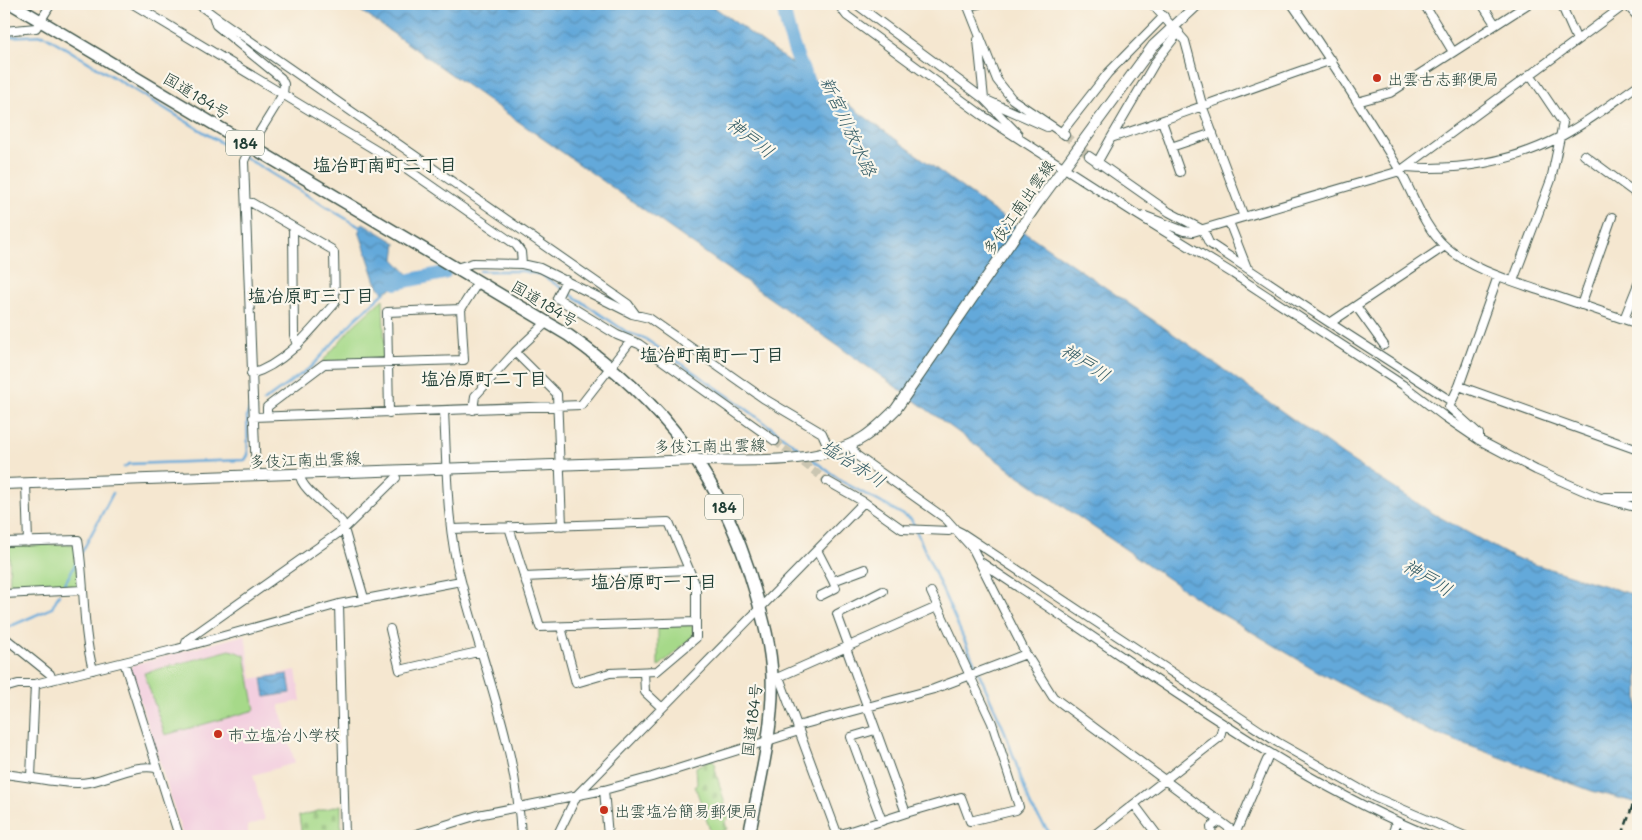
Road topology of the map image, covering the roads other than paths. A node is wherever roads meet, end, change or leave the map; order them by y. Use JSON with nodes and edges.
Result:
{"nodes":[{"id":1,"x":12,"y":4,"type":"edge"},
{"id":2,"x":51,"y":4,"type":"edge"},
{"id":3,"x":133,"y":4,"type":"edge"},
{"id":4,"x":198,"y":4,"type":"edge"},
{"id":5,"x":838,"y":4,"type":"edge"},
{"id":6,"x":857,"y":4,"type":"edge"},
{"id":7,"x":979,"y":4,"type":"edge"},
{"id":8,"x":1152,"y":4,"type":"edge"},
{"id":9,"x":1198,"y":4,"type":"edge"},
{"id":10,"x":1292,"y":4,"type":"edge"},
{"id":11,"x":1424,"y":4,"type":"edge"},
{"id":12,"x":1482,"y":4,"type":"edge"},
{"id":13,"x":1528,"y":4,"type":"edge"},
{"id":14,"x":1562,"y":4,"type":"edge"},
{"id":15,"x":1626,"y":4,"type":"edge"},
{"id":16,"x":967,"y":5,"type":"edge"},
{"id":17,"x":213,"y":15,"type":"junction"},
{"id":18,"x":1164,"y":16,"type":"junction"},
{"id":19,"x":1638,"y":17,"type":"edge"},
{"id":20,"x":40,"y":21,"type":"junction"},
{"id":21,"x":1495,"y":24,"type":"junction"},
{"id":22,"x":1176,"y":28,"type":"junction"},
{"id":23,"x":977,"y":29,"type":"junction"},
{"id":24,"x":4,"y":31,"type":"edge"},
{"id":25,"x":1576,"y":40,"type":"junction"},
{"id":26,"x":1453,"y":52,"type":"junction"},
{"id":27,"x":1332,"y":60,"type":"junction"},
{"id":28,"x":1530,"y":74,"type":"junction"},
{"id":29,"x":1638,"y":85,"type":"edge"},
{"id":30,"x":283,"y":94,"type":"junction"},
{"id":31,"x":984,"y":100,"type":"junction"},
{"id":32,"x":1357,"y":102,"type":"junction"},
{"id":33,"x":1203,"y":108,"type":"junction"},
{"id":34,"x":1162,"y":121,"type":"junction"},
{"id":35,"x":1061,"y":133,"type":"junction"},
{"id":36,"x":1213,"y":133,"type":"junction"},
{"id":37,"x":1111,"y":138,"type":"junction"},
{"id":38,"x":1560,"y":138,"type":"junction"},
{"id":39,"x":1027,"y":144,"type":"junction"},
{"id":40,"x":251,"y":146,"type":"junction"},
{"id":41,"x":1171,"y":147,"type":"junction"},
{"id":42,"x":1584,"y":155,"type":"dead end"},
{"id":43,"x":1089,"y":156,"type":"tunnel mouth"},
{"id":44,"x":1097,"y":163,"type":"junction"},
{"id":45,"x":1064,"y":167,"type":"junction"},
{"id":46,"x":1403,"y":169,"type":"junction"},
{"id":47,"x":1180,"y":172,"type":"dead end"},
{"id":48,"x":1638,"y":195,"type":"edge"},
{"id":49,"x":246,"y":202,"type":"junction"},
{"id":50,"x":1133,"y":212,"type":"junction"},
{"id":51,"x":1244,"y":217,"type":"junction"},
{"id":52,"x":1612,"y":217,"type":"dead end"},
{"id":53,"x":1229,"y":222,"type":"junction"},
{"id":54,"x":293,"y":227,"type":"junction"},
{"id":55,"x":1203,"y":230,"type":"junction"},
{"id":56,"x":1445,"y":246,"type":"junction"},
{"id":57,"x":522,"y":264,"type":"junction"},
{"id":58,"x":456,"y":268,"type":"junction"},
{"id":59,"x":1247,"y":268,"type":"junction"},
{"id":60,"x":1498,"y":276,"type":"junction"},
{"id":61,"x":1513,"y":281,"type":"junction"},
{"id":62,"x":478,"y":282,"type":"junction"},
{"id":63,"x":565,"y":283,"type":"junction"},
{"id":64,"x":1638,"y":284,"type":"edge"},
{"id":65,"x":1581,"y":305,"type":"junction"},
{"id":66,"x":1356,"y":306,"type":"junction"},
{"id":67,"x":461,"y":308,"type":"junction"},
{"id":68,"x":636,"y":315,"type":"junction"},
{"id":69,"x":1624,"y":319,"type":"junction"},
{"id":70,"x":547,"y":322,"type":"junction"},
{"id":71,"x":1330,"y":323,"type":"junction"},
{"id":72,"x":1638,"y":324,"type":"edge"},
{"id":73,"x":630,"y":342,"type":"junction"},
{"id":74,"x":1384,"y":345,"type":"dead end"},
{"id":75,"x":297,"y":346,"type":"junction"},
{"id":76,"x":515,"y":352,"type":"junction"},
{"id":77,"x":388,"y":362,"type":"junction"},
{"id":78,"x":611,"y":367,"type":"junction"},
{"id":79,"x":251,"y":374,"type":"junction"},
{"id":80,"x":1459,"y":386,"type":"junction"},
{"id":81,"x":1451,"y":401,"type":"junction"},
{"id":82,"x":557,"y":407,"type":"junction"},
{"id":83,"x":473,"y":410,"type":"junction"},
{"id":84,"x":444,"y":411,"type":"junction"},
{"id":85,"x":389,"y":413,"type":"junction"},
{"id":86,"x":267,"y":416,"type":"junction"},
{"id":87,"x":253,"y":417,"type":"junction"},
{"id":88,"x":1479,"y":440,"type":"junction"},
{"id":89,"x":775,"y":441,"type":"tunnel mouth"},
{"id":90,"x":850,"y":444,"type":"junction"},
{"id":91,"x":1638,"y":450,"type":"edge"},
{"id":92,"x":830,"y":451,"type":"junction"},
{"id":93,"x":697,"y":460,"type":"junction"},
{"id":94,"x":559,"y":465,"type":"junction"},
{"id":95,"x":446,"y":468,"type":"junction"},
{"id":96,"x":256,"y":475,"type":"junction"},
{"id":97,"x":300,"y":475,"type":"junction"},
{"id":98,"x":396,"y":478,"type":"dead end"},
{"id":99,"x":827,"y":481,"type":"tunnel mouth"},
{"id":100,"x":4,"y":484,"type":"edge"},
{"id":101,"x":26,"y":484,"type":"junction"},
{"id":102,"x":1638,"y":496,"type":"edge"},
{"id":103,"x":1598,"y":497,"type":"junction"},
{"id":104,"x":864,"y":502,"type":"junction"},
{"id":105,"x":1638,"y":508,"type":"edge"},
{"id":106,"x":562,"y":526,"type":"junction"},
{"id":107,"x":509,"y":527,"type":"junction"},
{"id":108,"x":952,"y":528,"type":"junction"},
{"id":109,"x":344,"y":529,"type":"junction"},
{"id":110,"x":452,"y":529,"type":"junction"},
{"id":111,"x":4,"y":542,"type":"edge"},
{"id":112,"x":28,"y":542,"type":"junction"},
{"id":113,"x":817,"y":550,"type":"junction"},
{"id":114,"x":980,"y":562,"type":"junction"},
{"id":115,"x":865,"y":569,"type":"dead end"},
{"id":116,"x":689,"y":570,"type":"junction"},
{"id":117,"x":524,"y":577,"type":"junction"},
{"id":118,"x":834,"y":580,"type":"junction"},
{"id":119,"x":460,"y":581,"type":"junction"},
{"id":120,"x":84,"y":590,"type":"junction"},
{"id":121,"x":883,"y":590,"type":"dead end"},
{"id":122,"x":931,"y":592,"type":"dead end"},
{"id":123,"x":4,"y":594,"type":"edge"},
{"id":124,"x":820,"y":596,"type":"dead end"},
{"id":125,"x":364,"y":598,"type":"junction"},
{"id":126,"x":339,"y":604,"type":"junction"},
{"id":127,"x":937,"y":607,"type":"junction"},
{"id":128,"x":760,"y":608,"type":"junction"},
{"id":129,"x":696,"y":622,"type":"junction"},
{"id":130,"x":561,"y":627,"type":"junction"},
{"id":131,"x":390,"y":629,"type":"dead end"},
{"id":132,"x":4,"y":637,"type":"edge"},
{"id":133,"x":185,"y":646,"type":"junction"},
{"id":134,"x":848,"y":647,"type":"junction"},
{"id":135,"x":482,"y":651,"type":"junction"},
{"id":136,"x":1026,"y":654,"type":"junction"},
{"id":137,"x":124,"y":662,"type":"junction"},
{"id":138,"x":93,"y":670,"type":"junction"},
{"id":139,"x":644,"y":672,"type":"junction"},
{"id":140,"x":970,"y":675,"type":"junction"},
{"id":141,"x":776,"y":677,"type":"junction"},
{"id":142,"x":52,"y":680,"type":"junction"},
{"id":143,"x":35,"y":684,"type":"junction"},
{"id":144,"x":4,"y":688,"type":"edge"},
{"id":145,"x":661,"y":707,"type":"junction"},
{"id":146,"x":868,"y":707,"type":"junction"},
{"id":147,"x":1223,"y":724,"type":"junction"},
{"id":148,"x":798,"y":728,"type":"junction"},
{"id":149,"x":875,"y":730,"type":"junction"},
{"id":150,"x":767,"y":739,"type":"junction"},
{"id":151,"x":1267,"y":760,"type":"dead end"},
{"id":152,"x":156,"y":768,"type":"junction"},
{"id":153,"x":4,"y":774,"type":"edge"},
{"id":154,"x":31,"y":777,"type":"junction"},
{"id":155,"x":1164,"y":779,"type":"junction"},
{"id":156,"x":604,"y":790,"type":"junction"},
{"id":157,"x":577,"y":795,"type":"junction"},
{"id":158,"x":1134,"y":804,"type":"junction"},
{"id":159,"x":520,"y":807,"type":"junction"},
{"id":160,"x":906,"y":814,"type":"junction"},
{"id":161,"x":1220,"y":820,"type":"junction"},
{"id":162,"x":882,"y":821,"type":"junction"},
{"id":163,"x":1396,"y":822,"type":"junction"},
{"id":164,"x":1238,"y":834,"type":"edge"},
{"id":165,"x":179,"y":836,"type":"edge"},
{"id":166,"x":345,"y":836,"type":"edge"},
{"id":167,"x":410,"y":836,"type":"edge"},
{"id":168,"x":521,"y":836,"type":"edge"},
{"id":169,"x":557,"y":836,"type":"edge"},
{"id":170,"x":608,"y":836,"type":"edge"},
{"id":171,"x":749,"y":836,"type":"edge"},
{"id":172,"x":838,"y":836,"type":"edge"},
{"id":173,"x":1093,"y":836,"type":"edge"},
{"id":174,"x":1158,"y":836,"type":"edge"},
{"id":175,"x":1212,"y":836,"type":"edge"},
{"id":176,"x":1392,"y":836,"type":"edge"},
{"id":177,"x":1431,"y":836,"type":"edge"},
{"id":178,"x":1465,"y":836,"type":"edge"}],
"edges":[{"from":1,"to":20,"type":"highway","name":"国道184号","number":"184"},
{"from":2,"to":20,"type":"street"},
{"from":3,"to":30,"type":"street"},
{"from":4,"to":17,"type":"street"},
{"from":5,"to":39,"type":"street"},
{"from":6,"to":31,"type":"street"},
{"from":7,"to":16,"type":"street"},
{"from":8,"to":18,"type":"street"},
{"from":9,"to":22,"type":"main road","name":"多伎江南出雲線"},
{"from":10,"to":27,"type":"street"},
{"from":11,"to":26,"type":"street"},
{"from":12,"to":21,"type":"street"},
{"from":13,"to":21,"type":"street"},
{"from":14,"to":25,"type":"street"},
{"from":15,"to":19,"type":"street"},
{"from":15,"to":25,"type":"street"},
{"from":16,"to":23,"type":"street"},
{"from":17,"to":30,"type":"street"},
{"from":17,"to":68,"type":"street"},
{"from":18,"to":22,"type":"street"},
{"from":18,"to":35,"type":"street"},
{"from":20,"to":24,"type":"street"},
{"from":20,"to":40,"type":"highway","name":"国道184号","number":"184"},
{"from":21,"to":26,"type":"street"},
{"from":22,"to":33,"type":"street"},
{"from":22,"to":37,"type":"street"},
{"from":22,"to":45,"type":"main road","name":"多伎江南出雲線"},
{"from":23,"to":31,"type":"street"},
{"from":23,"to":35,"type":"street"},
{"from":25,"to":28,"type":"street"},
{"from":26,"to":32,"type":"street"},
{"from":27,"to":32,"type":"street"},
{"from":27,"to":33,"type":"street"},
{"from":28,"to":38,"type":"street"},
{"from":28,"to":46,"type":"street"},
{"from":29,"to":38,"type":"street"},
{"from":30,"to":40,"type":"street"},
{"from":30,"to":57,"type":"street"},
{"from":31,"to":35,"type":"street"},
{"from":31,"to":39,"type":"street"},
{"from":32,"to":46,"type":"street"},
{"from":33,"to":34,"type":"street"},
{"from":33,"to":36,"type":"street"},
{"from":34,"to":37,"type":"street"},
{"from":34,"to":41,"type":"street"},
{"from":36,"to":41,"type":"street"},
{"from":36,"to":51,"type":"street"},
{"from":37,"to":44,"type":"street"},
{"from":38,"to":46,"type":"street"},
{"from":38,"to":61,"type":"street"},
{"from":39,"to":45,"type":"street"},
{"from":40,"to":49,"type":"street"},
{"from":40,"to":58,"type":"highway","name":"国道184号","number":"184"},
{"from":41,"to":47,"type":"street"},
{"from":42,"to":48,"type":"street"},
{"from":43,"to":44,"type":"street"},
{"from":44,"to":55,"type":"street"},
{"from":45,"to":50,"type":"street"},
{"from":45,"to":90,"type":"main road","name":"多伎江南出雲線"},
{"from":46,"to":51,"type":"street"},
{"from":46,"to":56,"type":"street"},
{"from":49,"to":54,"type":"street"},
{"from":49,"to":79,"type":"street"},
{"from":50,"to":55,"type":"street"},
{"from":50,"to":88,"type":"street"},
{"from":51,"to":53,"type":"street"},
{"from":52,"to":65,"type":"street"},
{"from":53,"to":55,"type":"street"},
{"from":53,"to":59,"type":"street"},
{"from":54,"to":75,"type":"street"},
{"from":54,"to":75,"type":"street"},
{"from":55,"to":59,"type":"street"},
{"from":56,"to":60,"type":"street"},
{"from":56,"to":66,"type":"street"},
{"from":57,"to":58,"type":"street"},
{"from":57,"to":63,"type":"street"},
{"from":58,"to":62,"type":"highway","name":"国道184号","number":"184"},
{"from":59,"to":71,"type":"street"},
{"from":60,"to":61,"type":"street"},
{"from":60,"to":80,"type":"street"},
{"from":61,"to":65,"type":"street"},
{"from":62,"to":67,"type":"street"},
{"from":62,"to":70,"type":"highway","name":"国道184号","number":"184"},
{"from":63,"to":68,"type":"street"},
{"from":63,"to":73,"type":"street"},
{"from":64,"to":69,"type":"street"},
{"from":65,"to":69,"type":"street"},
{"from":66,"to":71,"type":"street"},
{"from":66,"to":74,"type":"street"},
{"from":67,"to":77,"type":"street"},
{"from":67,"to":77,"type":"street"},
{"from":68,"to":92,"type":"street"},
{"from":69,"to":72,"type":"street"},
{"from":70,"to":76,"type":"street"},
{"from":70,"to":78,"type":"highway","name":"国道184号","number":"184"},
{"from":71,"to":81,"type":"street"},
{"from":73,"to":78,"type":"street"},
{"from":73,"to":89,"type":"street"},
{"from":75,"to":79,"type":"street"},
{"from":76,"to":82,"type":"street"},
{"from":76,"to":83,"type":"street"},
{"from":77,"to":85,"type":"street"},
{"from":77,"to":86,"type":"street"},
{"from":78,"to":82,"type":"street"},
{"from":78,"to":93,"type":"highway","name":"国道184号","number":"184"},
{"from":79,"to":87,"type":"street"},
{"from":80,"to":81,"type":"street"},
{"from":80,"to":91,"type":"street"},
{"from":81,"to":88,"type":"street"},
{"from":82,"to":83,"type":"street"},
{"from":82,"to":94,"type":"street"},
{"from":83,"to":84,"type":"street"},
{"from":84,"to":85,"type":"street"},
{"from":84,"to":95,"type":"street"},
{"from":85,"to":86,"type":"street"},
{"from":86,"to":87,"type":"street"},
{"from":87,"to":96,"type":"street"},
{"from":88,"to":103,"type":"street"},
{"from":90,"to":92,"type":"main road","name":"多伎江南出雲線"},
{"from":90,"to":108,"type":"street"},
{"from":92,"to":93,"type":"main road","name":"多伎江南出雲線"},
{"from":93,"to":94,"type":"main road","name":"多伎江南出雲線"},
{"from":93,"to":128,"type":"highway","name":"国道184号","number":"184"},
{"from":94,"to":95,"type":"main road","name":"多伎江南出雲線"},
{"from":94,"to":106,"type":"street"},
{"from":95,"to":97,"type":"main road","name":"多伎江南出雲線"},
{"from":95,"to":110,"type":"street"},
{"from":96,"to":97,"type":"main road","name":"多伎江南出雲線"},
{"from":96,"to":101,"type":"main road","name":"多伎江南出雲線"},
{"from":97,"to":109,"type":"street"},
{"from":98,"to":109,"type":"street"},
{"from":99,"to":104,"type":"street"},
{"from":100,"to":101,"type":"main road","name":"多伎江南出雲線"},
{"from":101,"to":112,"type":"street"},
{"from":102,"to":103,"type":"street"},
{"from":103,"to":105,"type":"street"},
{"from":104,"to":108,"type":"street"},
{"from":104,"to":113,"type":"street"},
{"from":106,"to":107,"type":"street"},
{"from":106,"to":116,"type":"street"},
{"from":107,"to":110,"type":"street"},
{"from":107,"to":117,"type":"street"},
{"from":108,"to":114,"type":"street"},
{"from":108,"to":178,"type":"street"},
{"from":109,"to":125,"type":"street"},
{"from":109,"to":133,"type":"street"},
{"from":110,"to":119,"type":"street"},
{"from":111,"to":112,"type":"street"},
{"from":112,"to":120,"type":"street"},
{"from":113,"to":118,"type":"street"},
{"from":113,"to":128,"type":"street"},
{"from":114,"to":136,"type":"street"},
{"from":114,"to":147,"type":"street"},
{"from":115,"to":118,"type":"street"},
{"from":116,"to":117,"type":"street"},
{"from":116,"to":129,"type":"street"},
{"from":117,"to":130,"type":"street"},
{"from":118,"to":124,"type":"street"},
{"from":119,"to":125,"type":"street"},
{"from":119,"to":135,"type":"street"},
{"from":120,"to":123,"type":"street"},
{"from":120,"to":138,"type":"street"},
{"from":121,"to":134,"type":"street"},
{"from":122,"to":127,"type":"street"},
{"from":125,"to":126,"type":"street"},
{"from":126,"to":133,"type":"street"},
{"from":126,"to":166,"type":"street"},
{"from":127,"to":134,"type":"street"},
{"from":127,"to":140,"type":"street"},
{"from":128,"to":141,"type":"highway","name":"国道184号","number":"184"},
{"from":128,"to":145,"type":"street"},
{"from":129,"to":130,"type":"street"},
{"from":129,"to":139,"type":"street"},
{"from":130,"to":139,"type":"street"},
{"from":131,"to":135,"type":"street"},
{"from":132,"to":142,"type":"street"},
{"from":133,"to":137,"type":"street"},
{"from":134,"to":141,"type":"street"},
{"from":134,"to":146,"type":"street"},
{"from":135,"to":159,"type":"street"},
{"from":136,"to":140,"type":"street"},
{"from":136,"to":155,"type":"street"},
{"from":137,"to":138,"type":"street"},
{"from":137,"to":152,"type":"street"},
{"from":138,"to":142,"type":"street"},
{"from":139,"to":145,"type":"street"},
{"from":140,"to":146,"type":"street"},
{"from":140,"to":160,"type":"street"},
{"from":141,"to":148,"type":"street"},
{"from":141,"to":150,"type":"highway","name":"国道184号","number":"184"},
{"from":142,"to":143,"type":"street"},
{"from":143,"to":144,"type":"street"},
{"from":143,"to":154,"type":"street"},
{"from":145,"to":157,"type":"street"},
{"from":146,"to":148,"type":"street"},
{"from":146,"to":149,"type":"street"},
{"from":147,"to":155,"type":"street"},
{"from":147,"to":163,"type":"street"},
{"from":148,"to":150,"type":"street"},
{"from":148,"to":172,"type":"street"},
{"from":149,"to":160,"type":"street"},
{"from":149,"to":162,"type":"street"},
{"from":150,"to":156,"type":"street"},
{"from":150,"to":171,"type":"highway","name":"国道184号","number":"184"},
{"from":151,"to":164,"type":"street"},
{"from":152,"to":154,"type":"street"},
{"from":152,"to":165,"type":"street"},
{"from":153,"to":154,"type":"street"},
{"from":155,"to":158,"type":"street"},
{"from":155,"to":161,"type":"street"},
{"from":156,"to":157,"type":"street"},
{"from":156,"to":170,"type":"street"},
{"from":157,"to":159,"type":"street"},
{"from":157,"to":169,"type":"street"},
{"from":158,"to":173,"type":"street"},
{"from":158,"to":174,"type":"street"},
{"from":159,"to":167,"type":"street"},
{"from":159,"to":168,"type":"street"},
{"from":160,"to":162,"type":"street"},
{"from":161,"to":164,"type":"street"},
{"from":161,"to":175,"type":"street"},
{"from":162,"to":172,"type":"street"},
{"from":163,"to":176,"type":"street"},
{"from":163,"to":177,"type":"street"}]}
